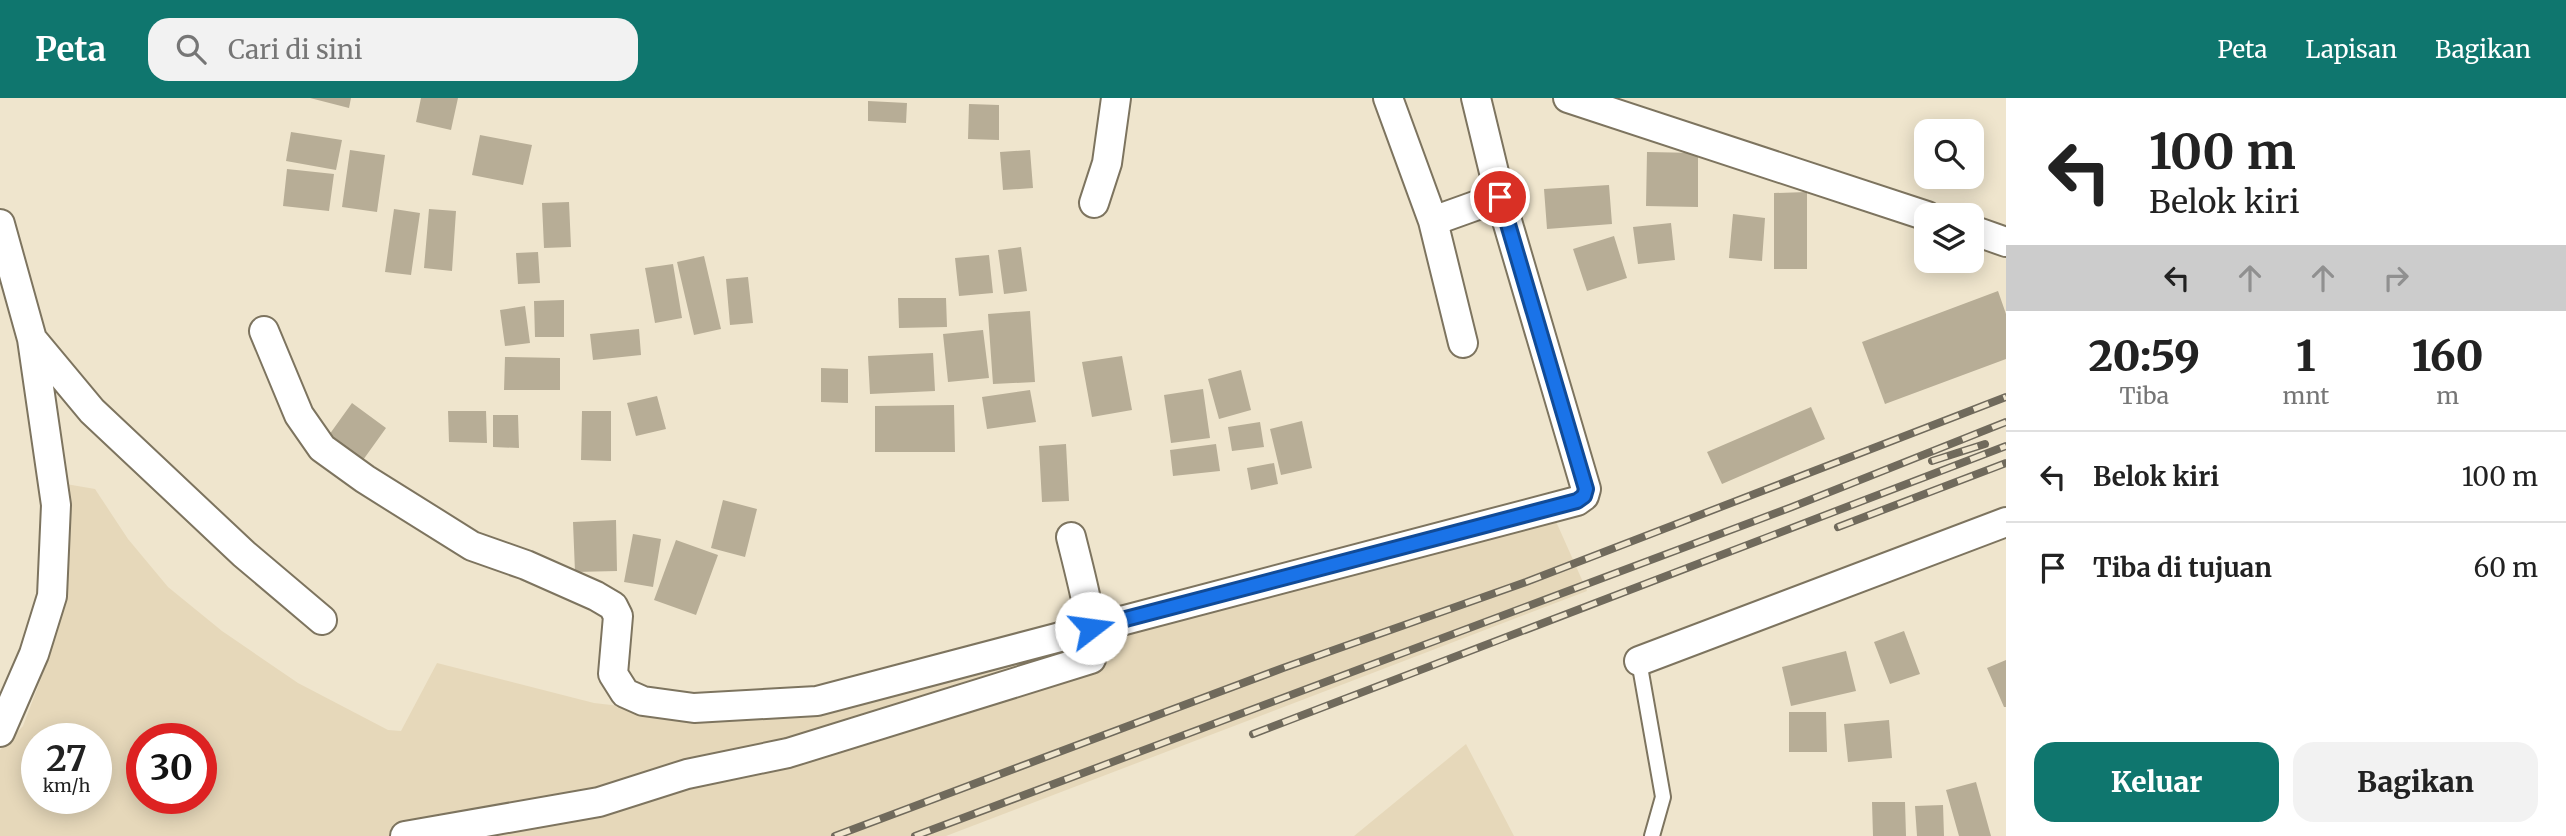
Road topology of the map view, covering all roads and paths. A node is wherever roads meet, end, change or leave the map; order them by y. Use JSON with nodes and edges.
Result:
{"nodes":[{"id":1,"x":1116,"y":98,"type":"edge"},
{"id":2,"x":1388,"y":98,"type":"edge"},
{"id":3,"x":1476,"y":98,"type":"edge"},
{"id":4,"x":1568,"y":98,"type":"edge"},
{"id":5,"x":1500,"y":197,"type":"junction"},
{"id":6,"x":1094,"y":203,"type":"dead end"},
{"id":7,"x":1914,"y":212,"type":"edge"},
{"id":8,"x":1433,"y":221,"type":"junction"},
{"id":9,"x":0,"y":223,"type":"edge"},
{"id":10,"x":1984,"y":234,"type":"edge"},
{"id":11,"x":2006,"y":242,"type":"edge"},
{"id":12,"x":264,"y":331,"type":"dead end"},
{"id":13,"x":32,"y":339,"type":"junction"},
{"id":14,"x":1463,"y":343,"type":"dead end"},
{"id":15,"x":2006,"y":522,"type":"edge"},
{"id":16,"x":1071,"y":537,"type":"dead end"},
{"id":17,"x":322,"y":620,"type":"dead end"},
{"id":18,"x":1091,"y":628,"type":"junction"},
{"id":19,"x":1639,"y":661,"type":"joint"},
{"id":20,"x":0,"y":732,"type":"edge"},
{"id":21,"x":405,"y":836,"type":"edge"},
{"id":22,"x":1651,"y":836,"type":"edge"}],
"edges":[{"from":1,"to":6,"type":"street"},
{"from":2,"to":8,"type":"street"},
{"from":3,"to":5,"type":"street"},
{"from":4,"to":7,"type":"street"},
{"from":5,"to":8,"type":"street"},
{"from":5,"to":18,"type":"street"},
{"from":8,"to":14,"type":"street"},
{"from":9,"to":13,"type":"street"},
{"from":10,"to":11,"type":"street"},
{"from":12,"to":18,"type":"street"},
{"from":13,"to":17,"type":"street"},
{"from":13,"to":20,"type":"street"},
{"from":15,"to":19,"type":"street"},
{"from":16,"to":18,"type":"street"},
{"from":18,"to":21,"type":"street"},
{"from":19,"to":22,"type":"lane"}]}
